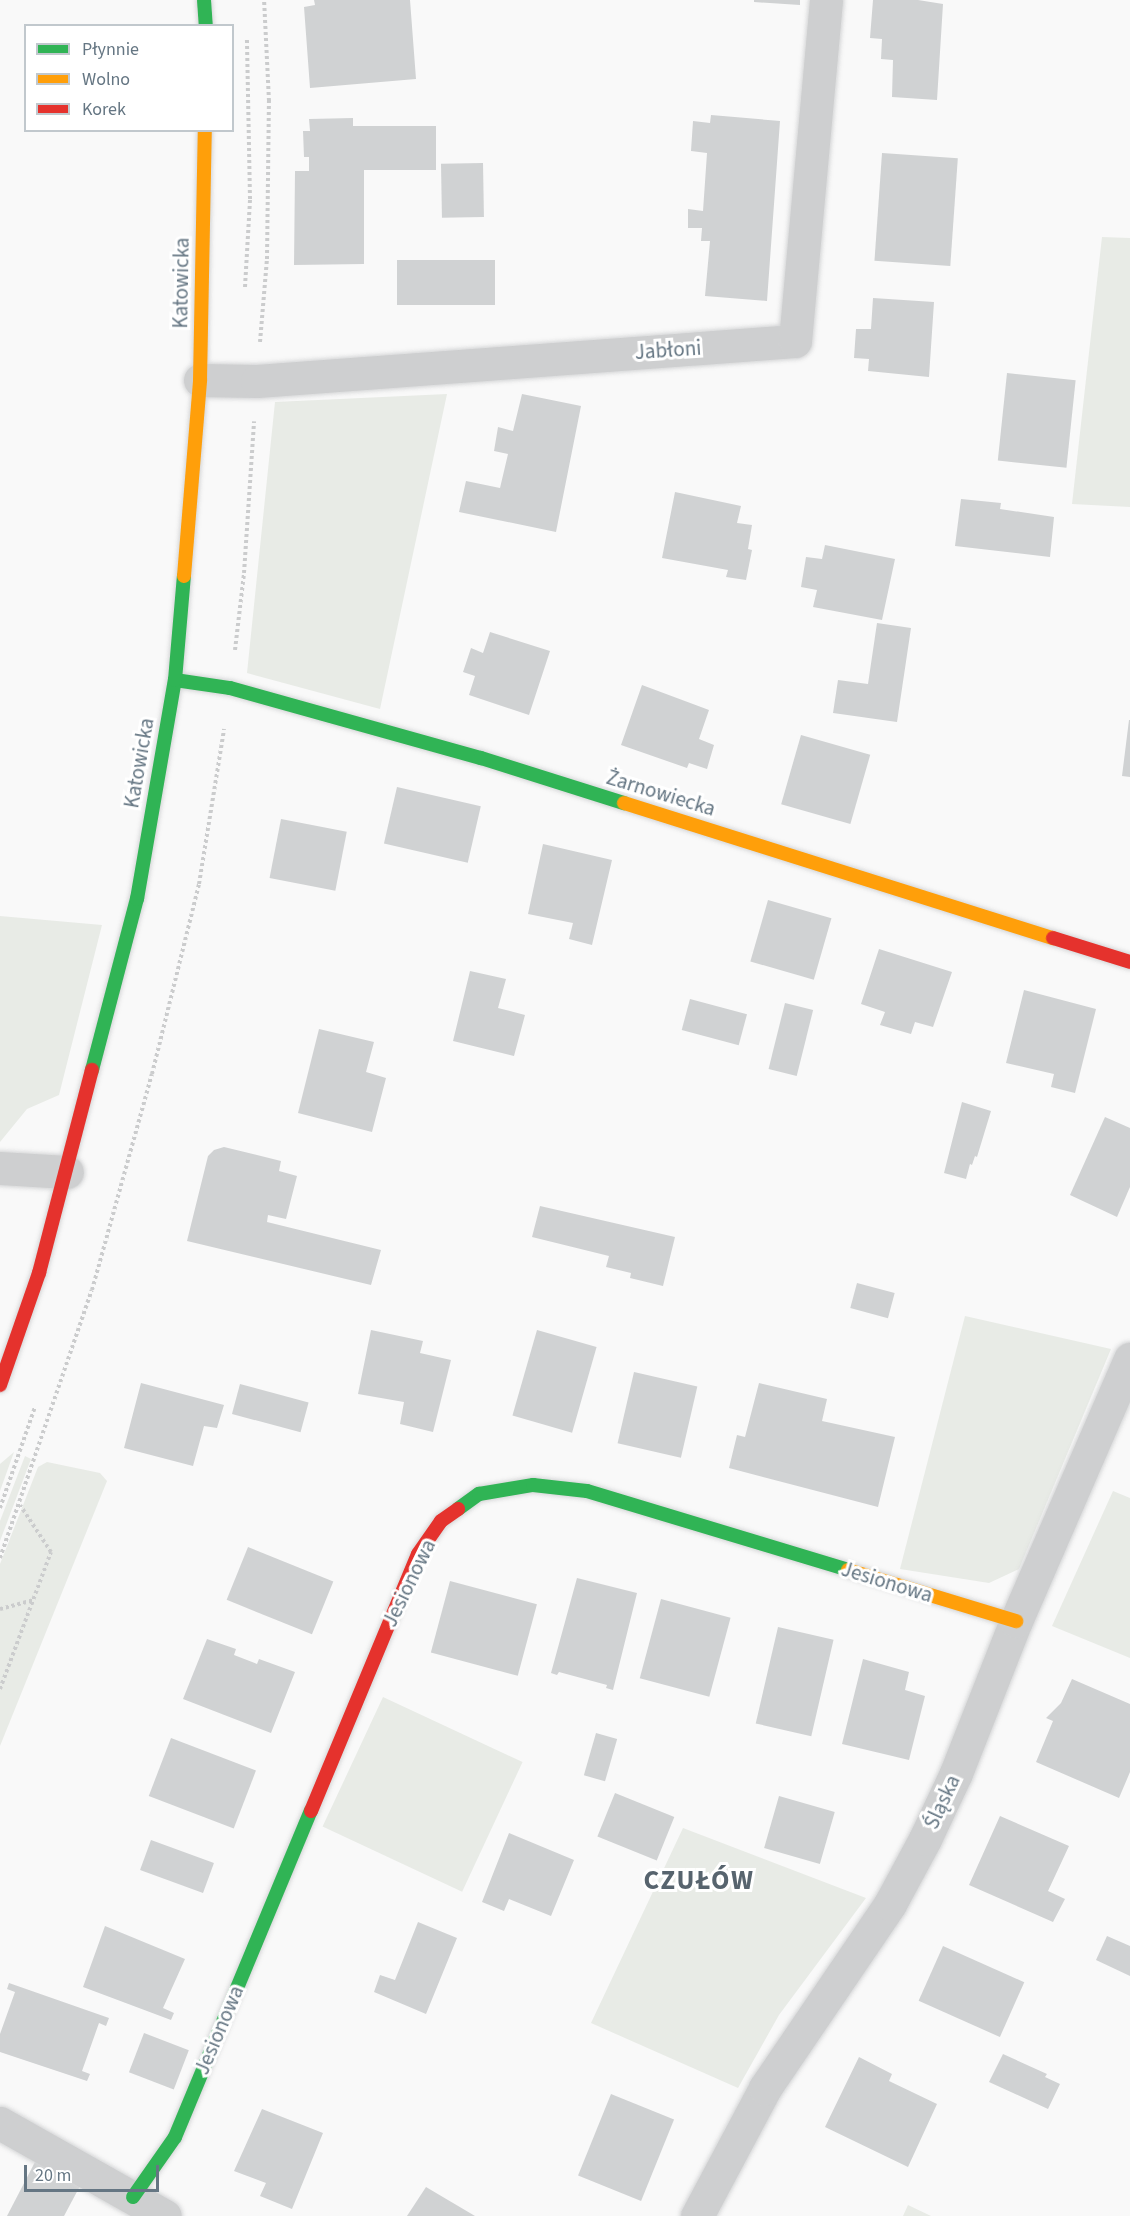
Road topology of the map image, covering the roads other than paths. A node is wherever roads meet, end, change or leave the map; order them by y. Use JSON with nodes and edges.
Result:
{"nodes":[{"id":1,"x":204,"y":0,"type":"edge"},
{"id":2,"x":826,"y":0,"type":"edge"},
{"id":3,"x":206,"y":24,"type":"edge"},
{"id":4,"x":205,"y":132,"type":"edge"},
{"id":5,"x":200,"y":380,"type":"junction"},
{"id":6,"x":175,"y":680,"type":"junction"},
{"id":7,"x":1130,"y":962,"type":"edge"},
{"id":8,"x":0,"y":1168,"type":"edge"},
{"id":9,"x":67,"y":1172,"type":"junction"},
{"id":10,"x":1130,"y":1359,"type":"edge"},
{"id":11,"x":0,"y":1384,"type":"edge"},
{"id":12,"x":1016,"y":1621,"type":"junction"},
{"id":13,"x":0,"y":2123,"type":"edge"},
{"id":14,"x":133,"y":2197,"type":"junction"},
{"id":15,"x":165,"y":2216,"type":"edge"},
{"id":16,"x":697,"y":2216,"type":"edge"}],
"edges":[{"from":1,"to":3,"type":"street"},
{"from":2,"to":5,"type":"street","name":"Jabłoni"},
{"from":4,"to":5,"type":"street","name":"Katowicka"},
{"from":5,"to":6,"type":"street","name":"Katowicka"},
{"from":6,"to":7,"type":"street","name":"Żarnowiecka"},
{"from":6,"to":9,"type":"street","name":"Katowicka"},
{"from":8,"to":9,"type":"street"},
{"from":9,"to":11,"type":"street","name":"Katowicka"},
{"from":10,"to":12,"type":"street","name":"Śląska"},
{"from":12,"to":14,"type":"street","name":"Jesionowa"},
{"from":12,"to":16,"type":"street","name":"Śląska"},
{"from":13,"to":14,"type":"street"},
{"from":14,"to":15,"type":"street"}]}
